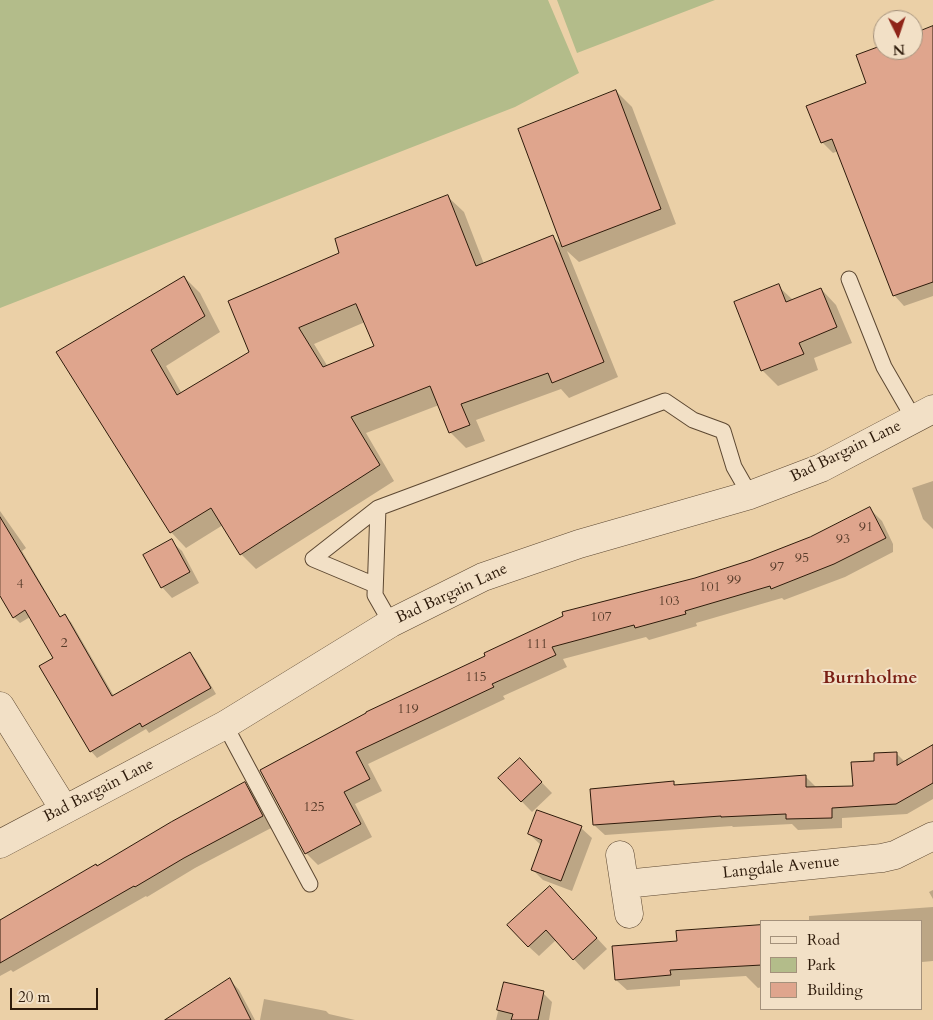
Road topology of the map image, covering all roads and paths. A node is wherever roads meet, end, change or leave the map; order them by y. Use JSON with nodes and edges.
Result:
{"nodes":[{"id":1,"x":849,"y":279,"type":"dead end"},
{"id":2,"x":924,"y":414,"type":"edge"},
{"id":3,"x":750,"y":494,"type":"junction"},
{"id":4,"x":378,"y":508,"type":"junction"},
{"id":5,"x":376,"y":585,"type":"junction"},
{"id":6,"x":391,"y":622,"type":"junction"},
{"id":7,"x":0,"y":706,"type":"edge"},
{"id":8,"x":225,"y":725,"type":"junction"},
{"id":9,"x":64,"y":809,"type":"junction"},
{"id":10,"x":933,"y":836,"type":"edge"},
{"id":11,"x":0,"y":844,"type":"edge"},
{"id":12,"x":620,"y":855,"type":"dead end"},
{"id":13,"x":310,"y":884,"type":"dead end"},
{"id":14,"x":625,"y":884,"type":"junction"},
{"id":15,"x":629,"y":914,"type":"dead end"}],
"edges":[{"from":1,"to":2,"type":"lane"},
{"from":2,"to":3,"type":"street","name":"Bad Bargain Lane"},
{"from":3,"to":4,"type":"lane"},
{"from":3,"to":6,"type":"street","name":"Bad Bargain Lane"},
{"from":4,"to":5,"type":"lane"},
{"from":4,"to":5,"type":"lane"},
{"from":5,"to":6,"type":"lane"},
{"from":6,"to":8,"type":"street","name":"Bad Bargain Lane"},
{"from":7,"to":9,"type":"street"},
{"from":8,"to":9,"type":"street","name":"Bad Bargain Lane"},
{"from":8,"to":13,"type":"lane"},
{"from":9,"to":11,"type":"street","name":"Bad Bargain Lane"},
{"from":10,"to":14,"type":"street","name":"Langdale Avenue"},
{"from":12,"to":14,"type":"street"},
{"from":14,"to":15,"type":"street"}]}
